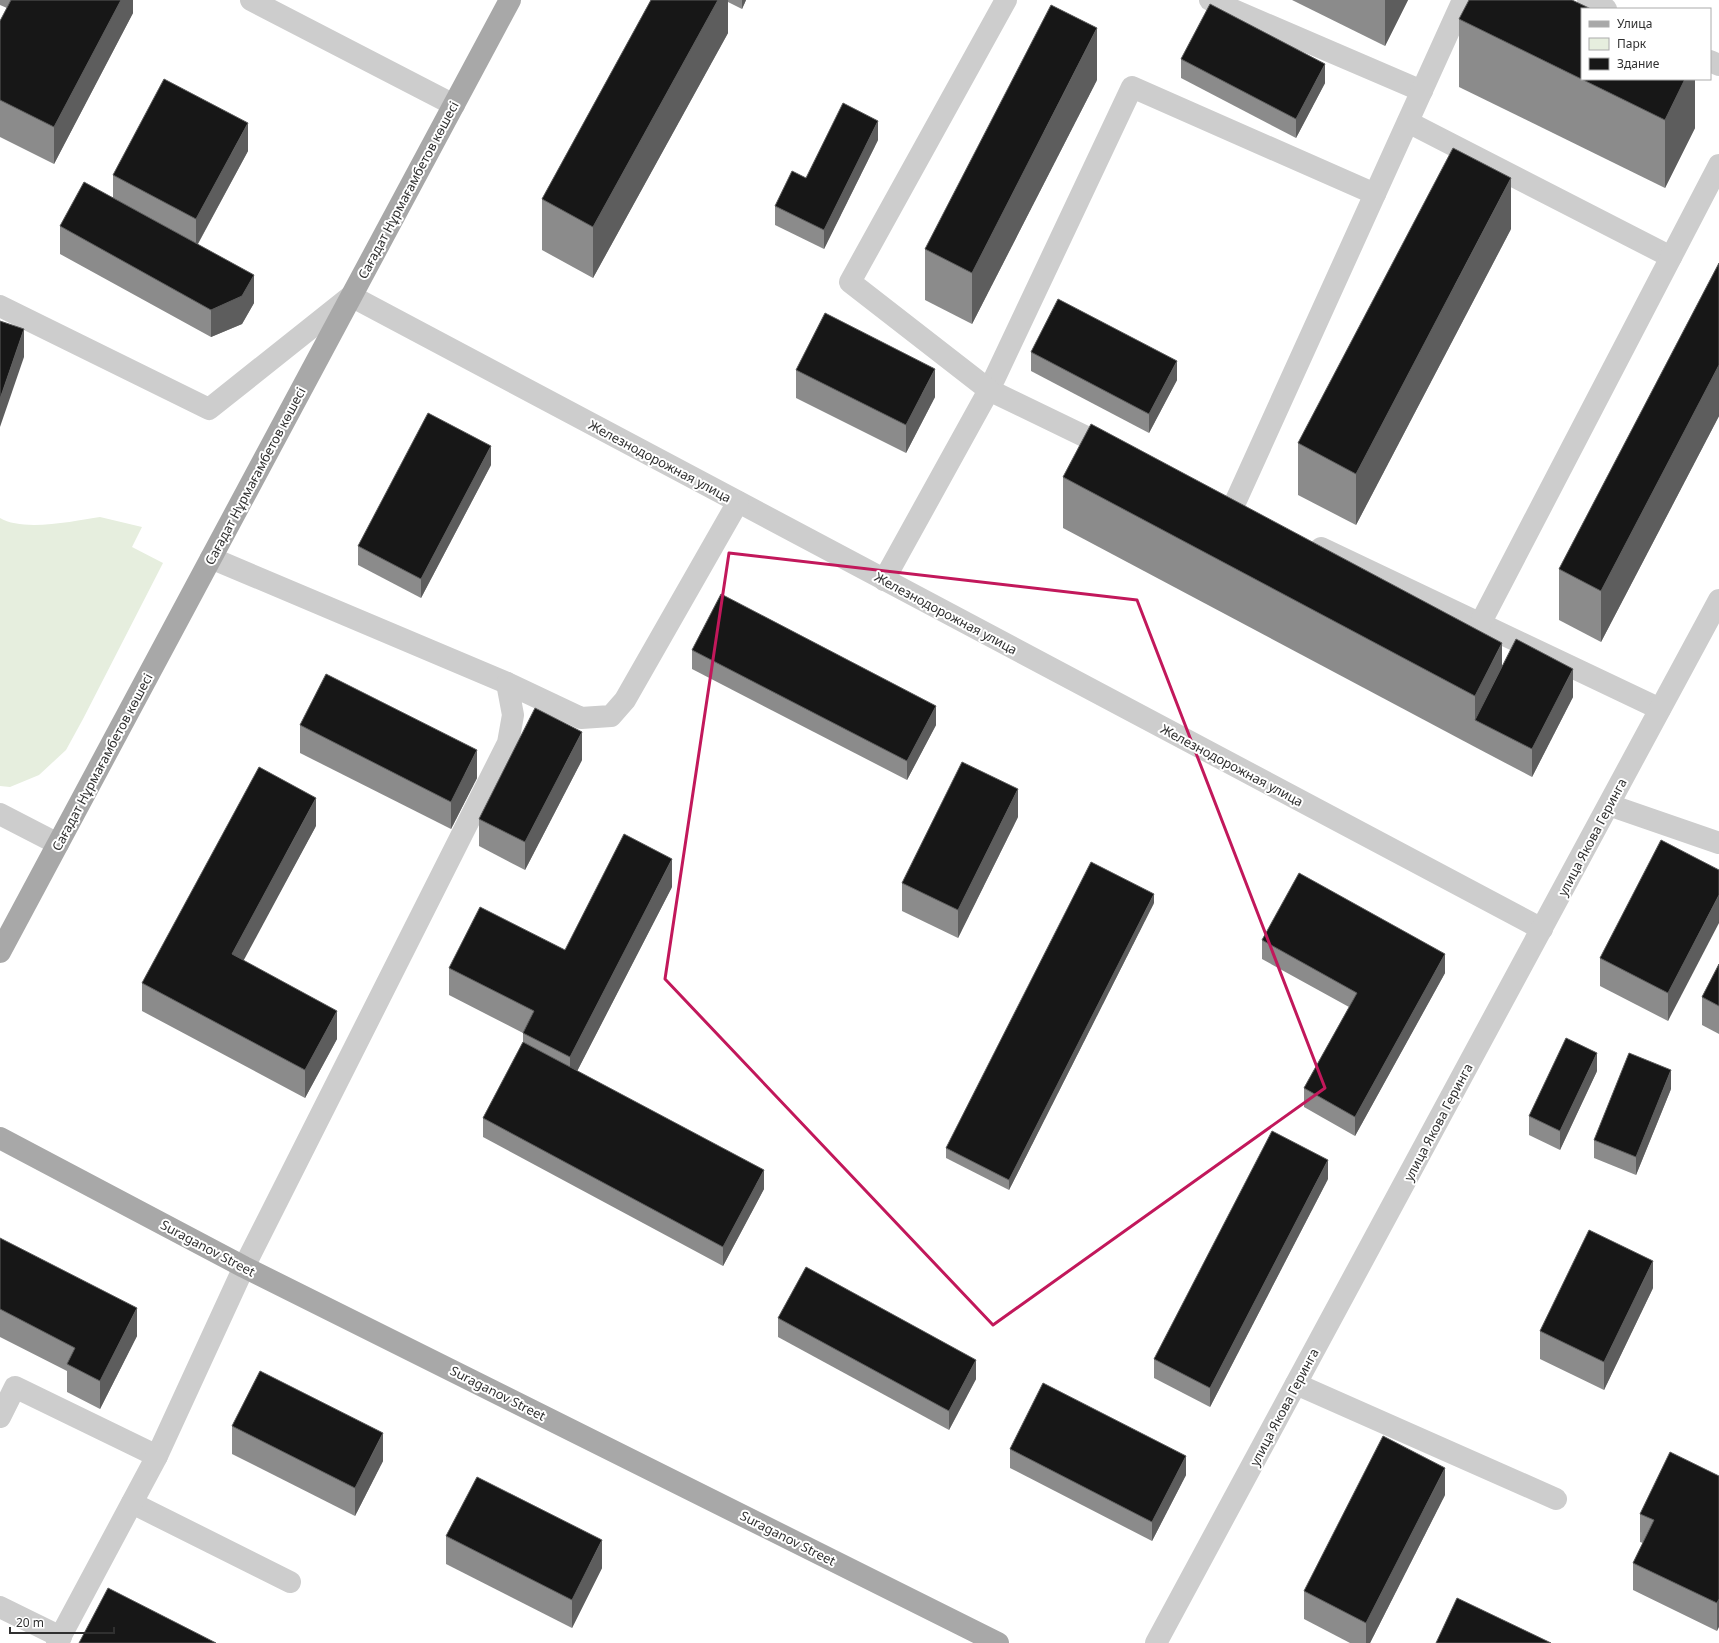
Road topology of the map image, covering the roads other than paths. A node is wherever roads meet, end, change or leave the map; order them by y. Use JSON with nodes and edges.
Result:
{"nodes":[{"id":1,"x":251,"y":0,"type":"edge"},
{"id":2,"x":510,"y":0,"type":"edge"},
{"id":3,"x":1006,"y":0,"type":"edge"},
{"id":4,"x":1210,"y":0,"type":"edge"},
{"id":5,"x":1463,"y":0,"type":"edge"},
{"id":6,"x":1588,"y":0,"type":"edge"},
{"id":7,"x":1604,"y":8,"type":"edge"},
{"id":8,"x":1422,"y":91,"type":"junction"},
{"id":9,"x":454,"y":105,"type":"junction"},
{"id":10,"x":1408,"y":122,"type":"junction"},
{"id":11,"x":1719,"y":165,"type":"edge"},
{"id":12,"x":1376,"y":194,"type":"junction"},
{"id":13,"x":1671,"y":257,"type":"junction"},
{"id":14,"x":351,"y":296,"type":"junction"},
{"id":15,"x":0,"y":306,"type":"edge"},
{"id":16,"x":989,"y":390,"type":"junction"},
{"id":17,"x":1133,"y":459,"type":"edge"},
{"id":18,"x":1212,"y":497,"type":"edge"},
{"id":19,"x":738,"y":502,"type":"junction"},
{"id":20,"x":1233,"y":507,"type":"junction"},
{"id":21,"x":1254,"y":517,"type":"edge"},
{"id":22,"x":1304,"y":540,"type":"edge"},
{"id":23,"x":211,"y":558,"type":"junction"},
{"id":24,"x":884,"y":580,"type":"junction"},
{"id":25,"x":1719,"y":600,"type":"edge"},
{"id":26,"x":1480,"y":624,"type":"junction"},
{"id":27,"x":507,"y":683,"type":"junction"},
{"id":28,"x":1660,"y":709,"type":"junction"},
{"id":29,"x":1609,"y":805,"type":"junction"},
{"id":30,"x":0,"y":814,"type":"edge"},
{"id":31,"x":1719,"y":843,"type":"edge"},
{"id":32,"x":58,"y":844,"type":"junction"},
{"id":33,"x":1542,"y":929,"type":"junction"},
{"id":34,"x":0,"y":952,"type":"edge"},
{"id":35,"x":0,"y":1138,"type":"edge"},
{"id":36,"x":244,"y":1267,"type":"junction"},
{"id":37,"x":1296,"y":1384,"type":"junction"},
{"id":38,"x":0,"y":1417,"type":"edge"},
{"id":39,"x":157,"y":1456,"type":"junction"},
{"id":40,"x":1556,"y":1499,"type":"dead end"},
{"id":41,"x":132,"y":1503,"type":"junction"},
{"id":42,"x":290,"y":1582,"type":"dead end"},
{"id":43,"x":0,"y":1607,"type":"edge"},
{"id":44,"x":59,"y":1640,"type":"edge"},
{"id":45,"x":998,"y":1643,"type":"edge"},
{"id":46,"x":1156,"y":1643,"type":"edge"}],
"edges":[{"from":1,"to":9,"type":"street"},
{"from":2,"to":9,"type":"main road","name":"Сағадат Нұрмағамбетов көшесі"},
{"from":3,"to":16,"type":"street"},
{"from":4,"to":8,"type":"street"},
{"from":5,"to":8,"type":"street"},
{"from":6,"to":7,"type":"street"},
{"from":8,"to":10,"type":"street"},
{"from":9,"to":14,"type":"main road","name":"Сағадат Нұрмағамбетов көшесі"},
{"from":10,"to":12,"type":"street"},
{"from":10,"to":13,"type":"street"},
{"from":11,"to":13,"type":"street"},
{"from":12,"to":16,"type":"street"},
{"from":12,"to":20,"type":"street"},
{"from":13,"to":26,"type":"street"},
{"from":14,"to":15,"type":"street"},
{"from":14,"to":19,"type":"street","name":"Железнодорожная улица"},
{"from":14,"to":23,"type":"main road","name":"Сағадат Нұрмағамбетов көшесі"},
{"from":16,"to":17,"type":"street"},
{"from":16,"to":24,"type":"street"},
{"from":18,"to":20,"type":"street"},
{"from":19,"to":24,"type":"street","name":"Железнодорожная улица"},
{"from":19,"to":27,"type":"street"},
{"from":20,"to":21,"type":"street"},
{"from":22,"to":26,"type":"street"},
{"from":23,"to":27,"type":"street"},
{"from":23,"to":32,"type":"main road","name":"Сағадат Нұрмағамбетов көшесі"},
{"from":24,"to":33,"type":"street","name":"Железнодорожная улица"},
{"from":25,"to":28,"type":"street","name":"улица Якова Геринга"},
{"from":26,"to":28,"type":"street"},
{"from":27,"to":36,"type":"street"},
{"from":28,"to":29,"type":"street","name":"улица Якова Геринга"},
{"from":29,"to":31,"type":"street"},
{"from":29,"to":33,"type":"street","name":"улица Якова Геринга"},
{"from":30,"to":32,"type":"street"},
{"from":32,"to":34,"type":"main road","name":"Сағадат Нұрмағамбетов көшесі"},
{"from":33,"to":37,"type":"street","name":"улица Якова Геринга"},
{"from":35,"to":36,"type":"main road","name":"Suraganov Street"},
{"from":36,"to":39,"type":"street"},
{"from":36,"to":45,"type":"main road","name":"Suraganov Street"},
{"from":37,"to":40,"type":"street"},
{"from":37,"to":46,"type":"street","name":"улица Якова Геринга"},
{"from":38,"to":39,"type":"street"},
{"from":39,"to":41,"type":"street"},
{"from":41,"to":42,"type":"street"},
{"from":41,"to":44,"type":"street"},
{"from":43,"to":44,"type":"street"}]}
